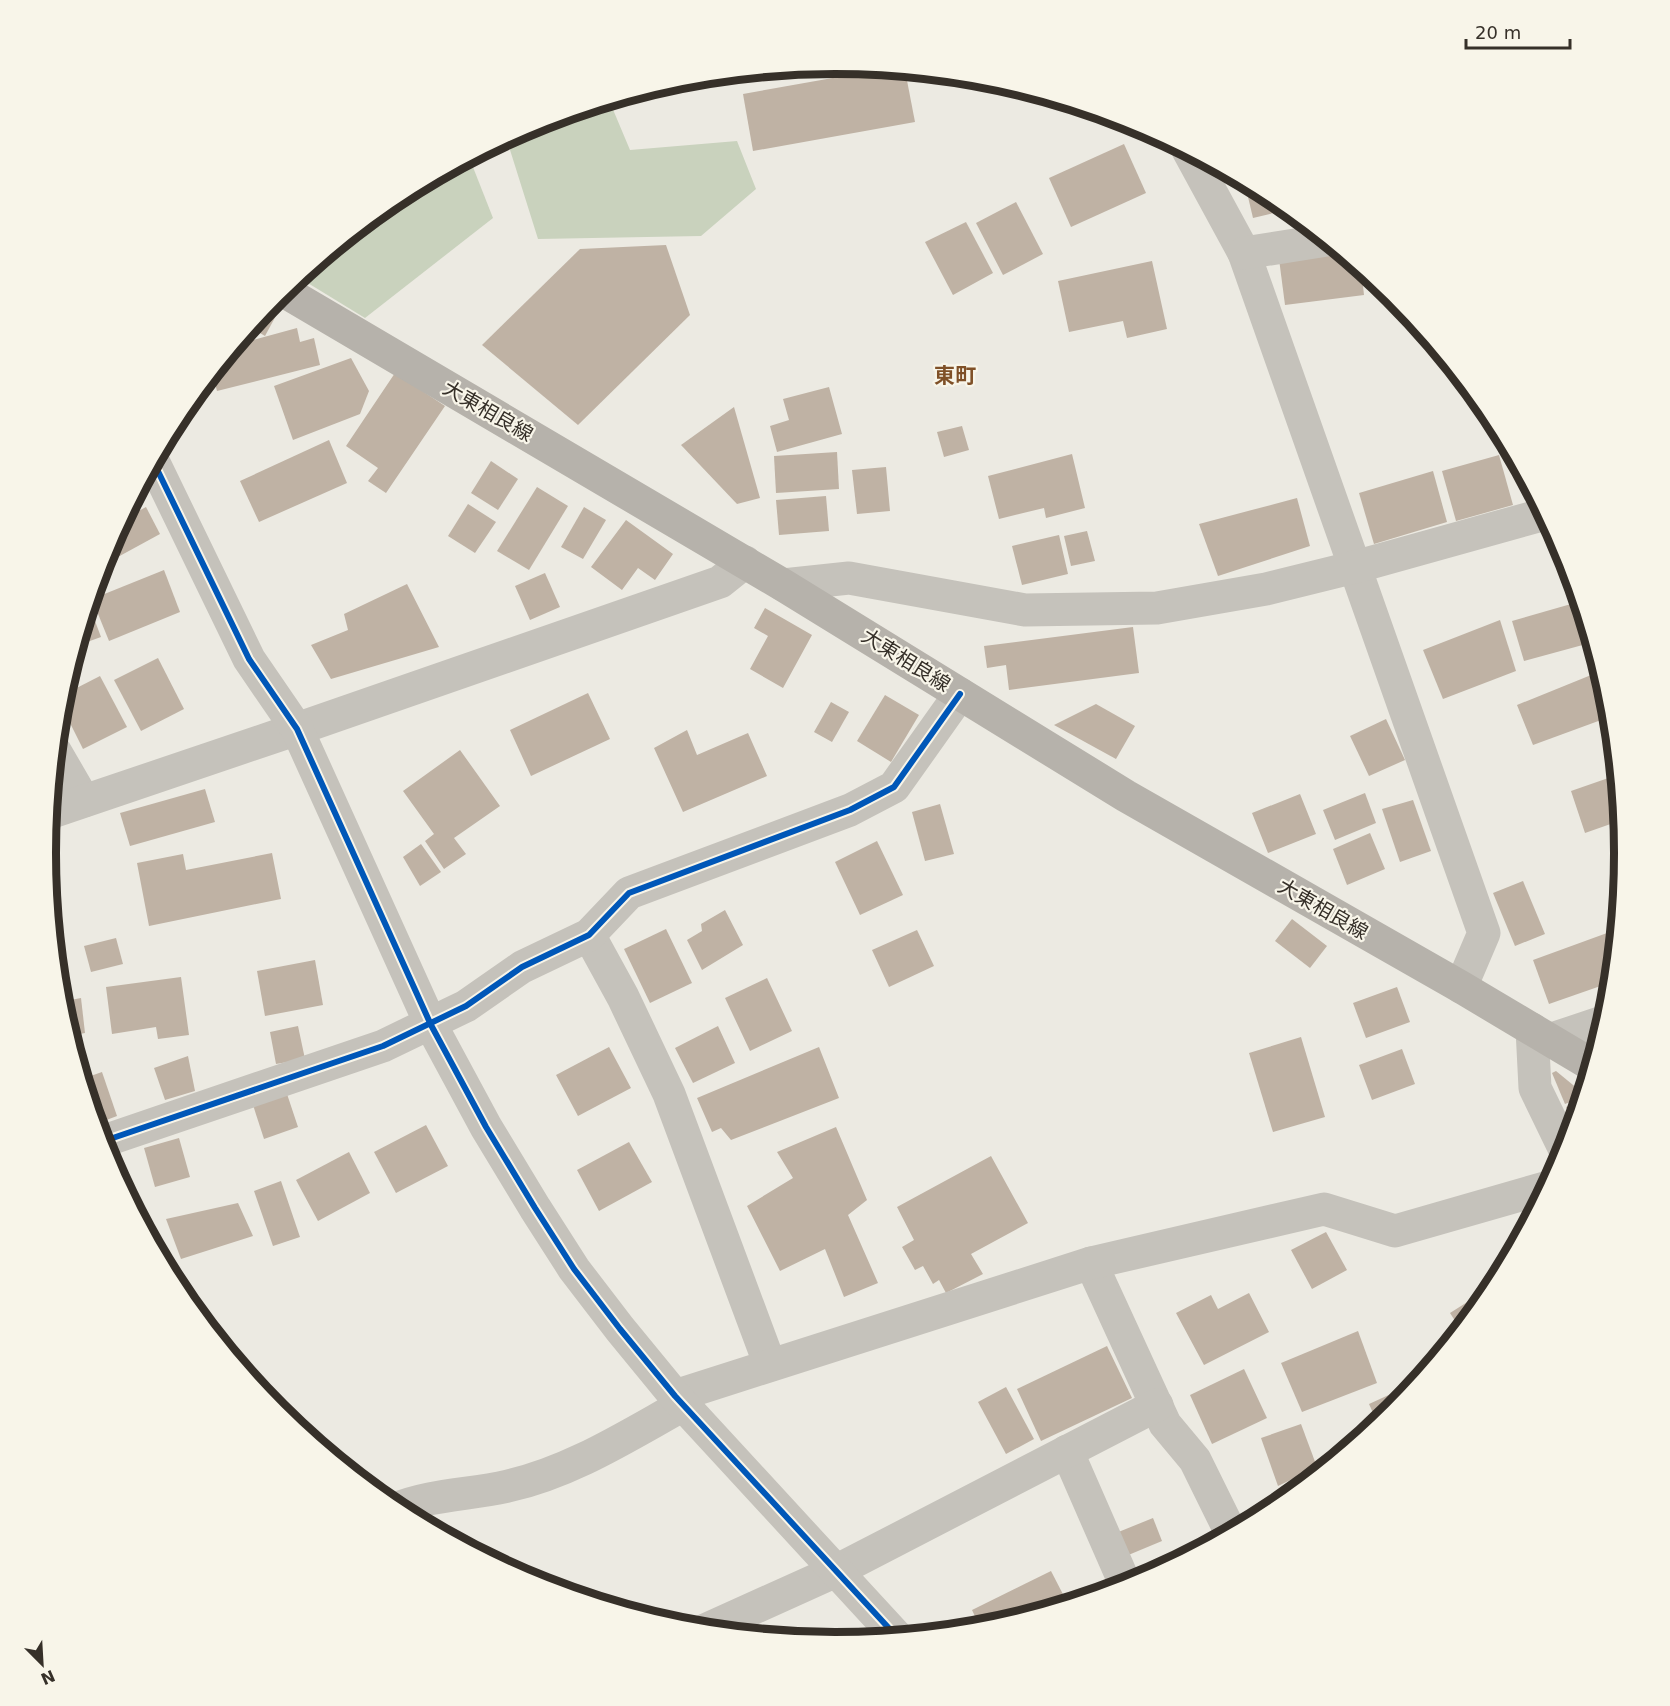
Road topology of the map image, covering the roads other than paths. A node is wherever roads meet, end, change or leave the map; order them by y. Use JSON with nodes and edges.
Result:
{"nodes":[{"id":1,"x":1194,"y":162,"type":"edge"},
{"id":2,"x":1318,"y":242,"type":"edge"},
{"id":3,"x":1244,"y":254,"type":"junction"},
{"id":4,"x":291,"y":295,"type":"edge"},
{"id":5,"x":156,"y":470,"type":"edge"},
{"id":6,"x":1538,"y":516,"type":"edge"},
{"id":7,"x":745,"y":562,"type":"junction"},
{"id":8,"x":1354,"y":567,"type":"junction"},
{"id":9,"x":783,"y":585,"type":"junction"},
{"id":10,"x":960,"y":694,"type":"junction"},
{"id":11,"x":297,"y":729,"type":"junction"},
{"id":12,"x":61,"y":761,"type":"edge"},
{"id":13,"x":84,"y":801,"type":"junction"},
{"id":14,"x":57,"y":810,"type":"edge"},
{"id":15,"x":589,"y":935,"type":"junction"},
{"id":16,"x":1461,"y":987,"type":"junction"},
{"id":17,"x":1596,"y":1023,"type":"edge"},
{"id":18,"x":431,"y":1025,"type":"junction"},
{"id":19,"x":1541,"y":1034,"type":"junction"},
{"id":20,"x":1586,"y":1061,"type":"edge"},
{"id":21,"x":110,"y":1139,"type":"edge"},
{"id":22,"x":1560,"y":1139,"type":"edge"},
{"id":23,"x":1538,"y":1189,"type":"edge"},
{"id":24,"x":1091,"y":1263,"type":"junction"},
{"id":25,"x":770,"y":1365,"type":"junction"},
{"id":26,"x":679,"y":1401,"type":"junction"},
{"id":27,"x":1157,"y":1405,"type":"junction"},
{"id":28,"x":1067,"y":1451,"type":"junction"},
{"id":29,"x":407,"y":1504,"type":"edge"},
{"id":30,"x":1228,"y":1526,"type":"edge"},
{"id":31,"x":836,"y":1571,"type":"junction"},
{"id":32,"x":1122,"y":1577,"type":"edge"},
{"id":33,"x":719,"y":1624,"type":"edge"},
{"id":34,"x":891,"y":1631,"type":"edge"}],
"edges":[{"from":1,"to":3,"type":"street"},
{"from":2,"to":3,"type":"street"},
{"from":3,"to":8,"type":"street"},
{"from":4,"to":7,"type":"main road","name":"大東相良線"},
{"from":5,"to":11,"type":"street"},
{"from":6,"to":8,"type":"street"},
{"from":7,"to":9,"type":"main road","name":"大東相良線"},
{"from":7,"to":11,"type":"street"},
{"from":8,"to":9,"type":"street"},
{"from":8,"to":16,"type":"street"},
{"from":9,"to":10,"type":"main road","name":"大東相良線"},
{"from":10,"to":15,"type":"street"},
{"from":10,"to":16,"type":"main road","name":"大東相良線"},
{"from":11,"to":13,"type":"street"},
{"from":11,"to":18,"type":"street"},
{"from":12,"to":13,"type":"street"},
{"from":13,"to":14,"type":"street"},
{"from":15,"to":18,"type":"street"},
{"from":15,"to":25,"type":"street"},
{"from":16,"to":19,"type":"main road","name":"大東相良線"},
{"from":17,"to":19,"type":"street"},
{"from":18,"to":21,"type":"street"},
{"from":18,"to":26,"type":"street"},
{"from":19,"to":20,"type":"main road","name":"大東相良線"},
{"from":19,"to":22,"type":"street"},
{"from":23,"to":24,"type":"street"},
{"from":24,"to":25,"type":"street"},
{"from":24,"to":27,"type":"street"},
{"from":25,"to":26,"type":"street"},
{"from":26,"to":29,"type":"street"},
{"from":26,"to":31,"type":"street"},
{"from":27,"to":28,"type":"street"},
{"from":27,"to":30,"type":"street"},
{"from":28,"to":31,"type":"street"},
{"from":28,"to":32,"type":"street"},
{"from":31,"to":33,"type":"street"},
{"from":31,"to":34,"type":"street"}]}
